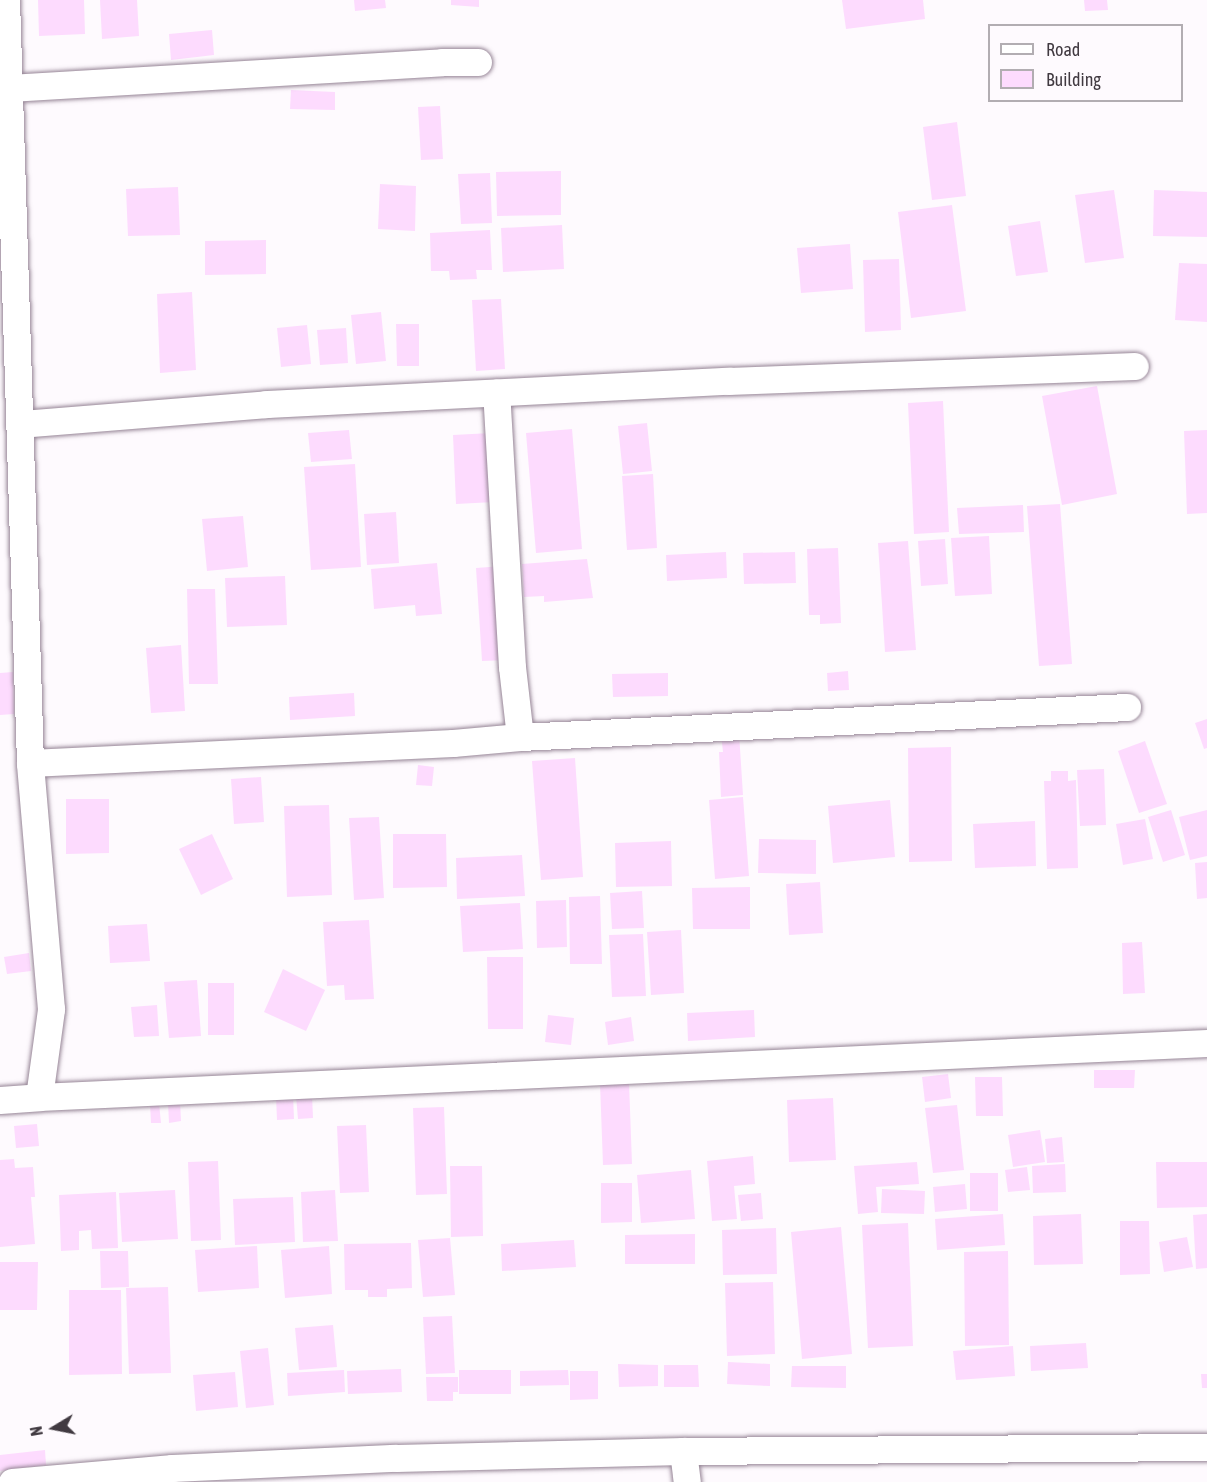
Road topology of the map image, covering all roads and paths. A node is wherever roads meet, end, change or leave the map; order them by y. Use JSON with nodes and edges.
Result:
{"nodes":[{"id":1,"x":6,"y":0,"type":"edge"},
{"id":2,"x":478,"y":62,"type":"dead end"},
{"id":3,"x":9,"y":88,"type":"junction"},
{"id":4,"x":1135,"y":366,"type":"dead end"},
{"id":5,"x":496,"y":392,"type":"junction"},
{"id":6,"x":20,"y":424,"type":"junction"},
{"id":7,"x":1127,"y":707,"type":"dead end"},
{"id":8,"x":520,"y":737,"type":"junction"},
{"id":9,"x":30,"y":763,"type":"junction"},
{"id":10,"x":1207,"y":1043,"type":"edge"},
{"id":11,"x":39,"y":1097,"type":"junction"},
{"id":12,"x":0,"y":1100,"type":"edge"},
{"id":13,"x":1207,"y":1447,"type":"edge"},
{"id":14,"x":683,"y":1451,"type":"junction"},
{"id":15,"x":12,"y":1482,"type":"edge"},
{"id":16,"x":687,"y":1482,"type":"edge"}],
"edges":[{"from":1,"to":3,"type":"street"},
{"from":2,"to":3,"type":"street"},
{"from":3,"to":6,"type":"street"},
{"from":4,"to":5,"type":"street"},
{"from":5,"to":6,"type":"street"},
{"from":5,"to":8,"type":"street"},
{"from":6,"to":9,"type":"street"},
{"from":7,"to":8,"type":"street"},
{"from":8,"to":9,"type":"street"},
{"from":9,"to":11,"type":"street"},
{"from":10,"to":11,"type":"street"},
{"from":11,"to":12,"type":"street"},
{"from":13,"to":14,"type":"street"},
{"from":14,"to":15,"type":"street"},
{"from":14,"to":16,"type":"street"}]}
